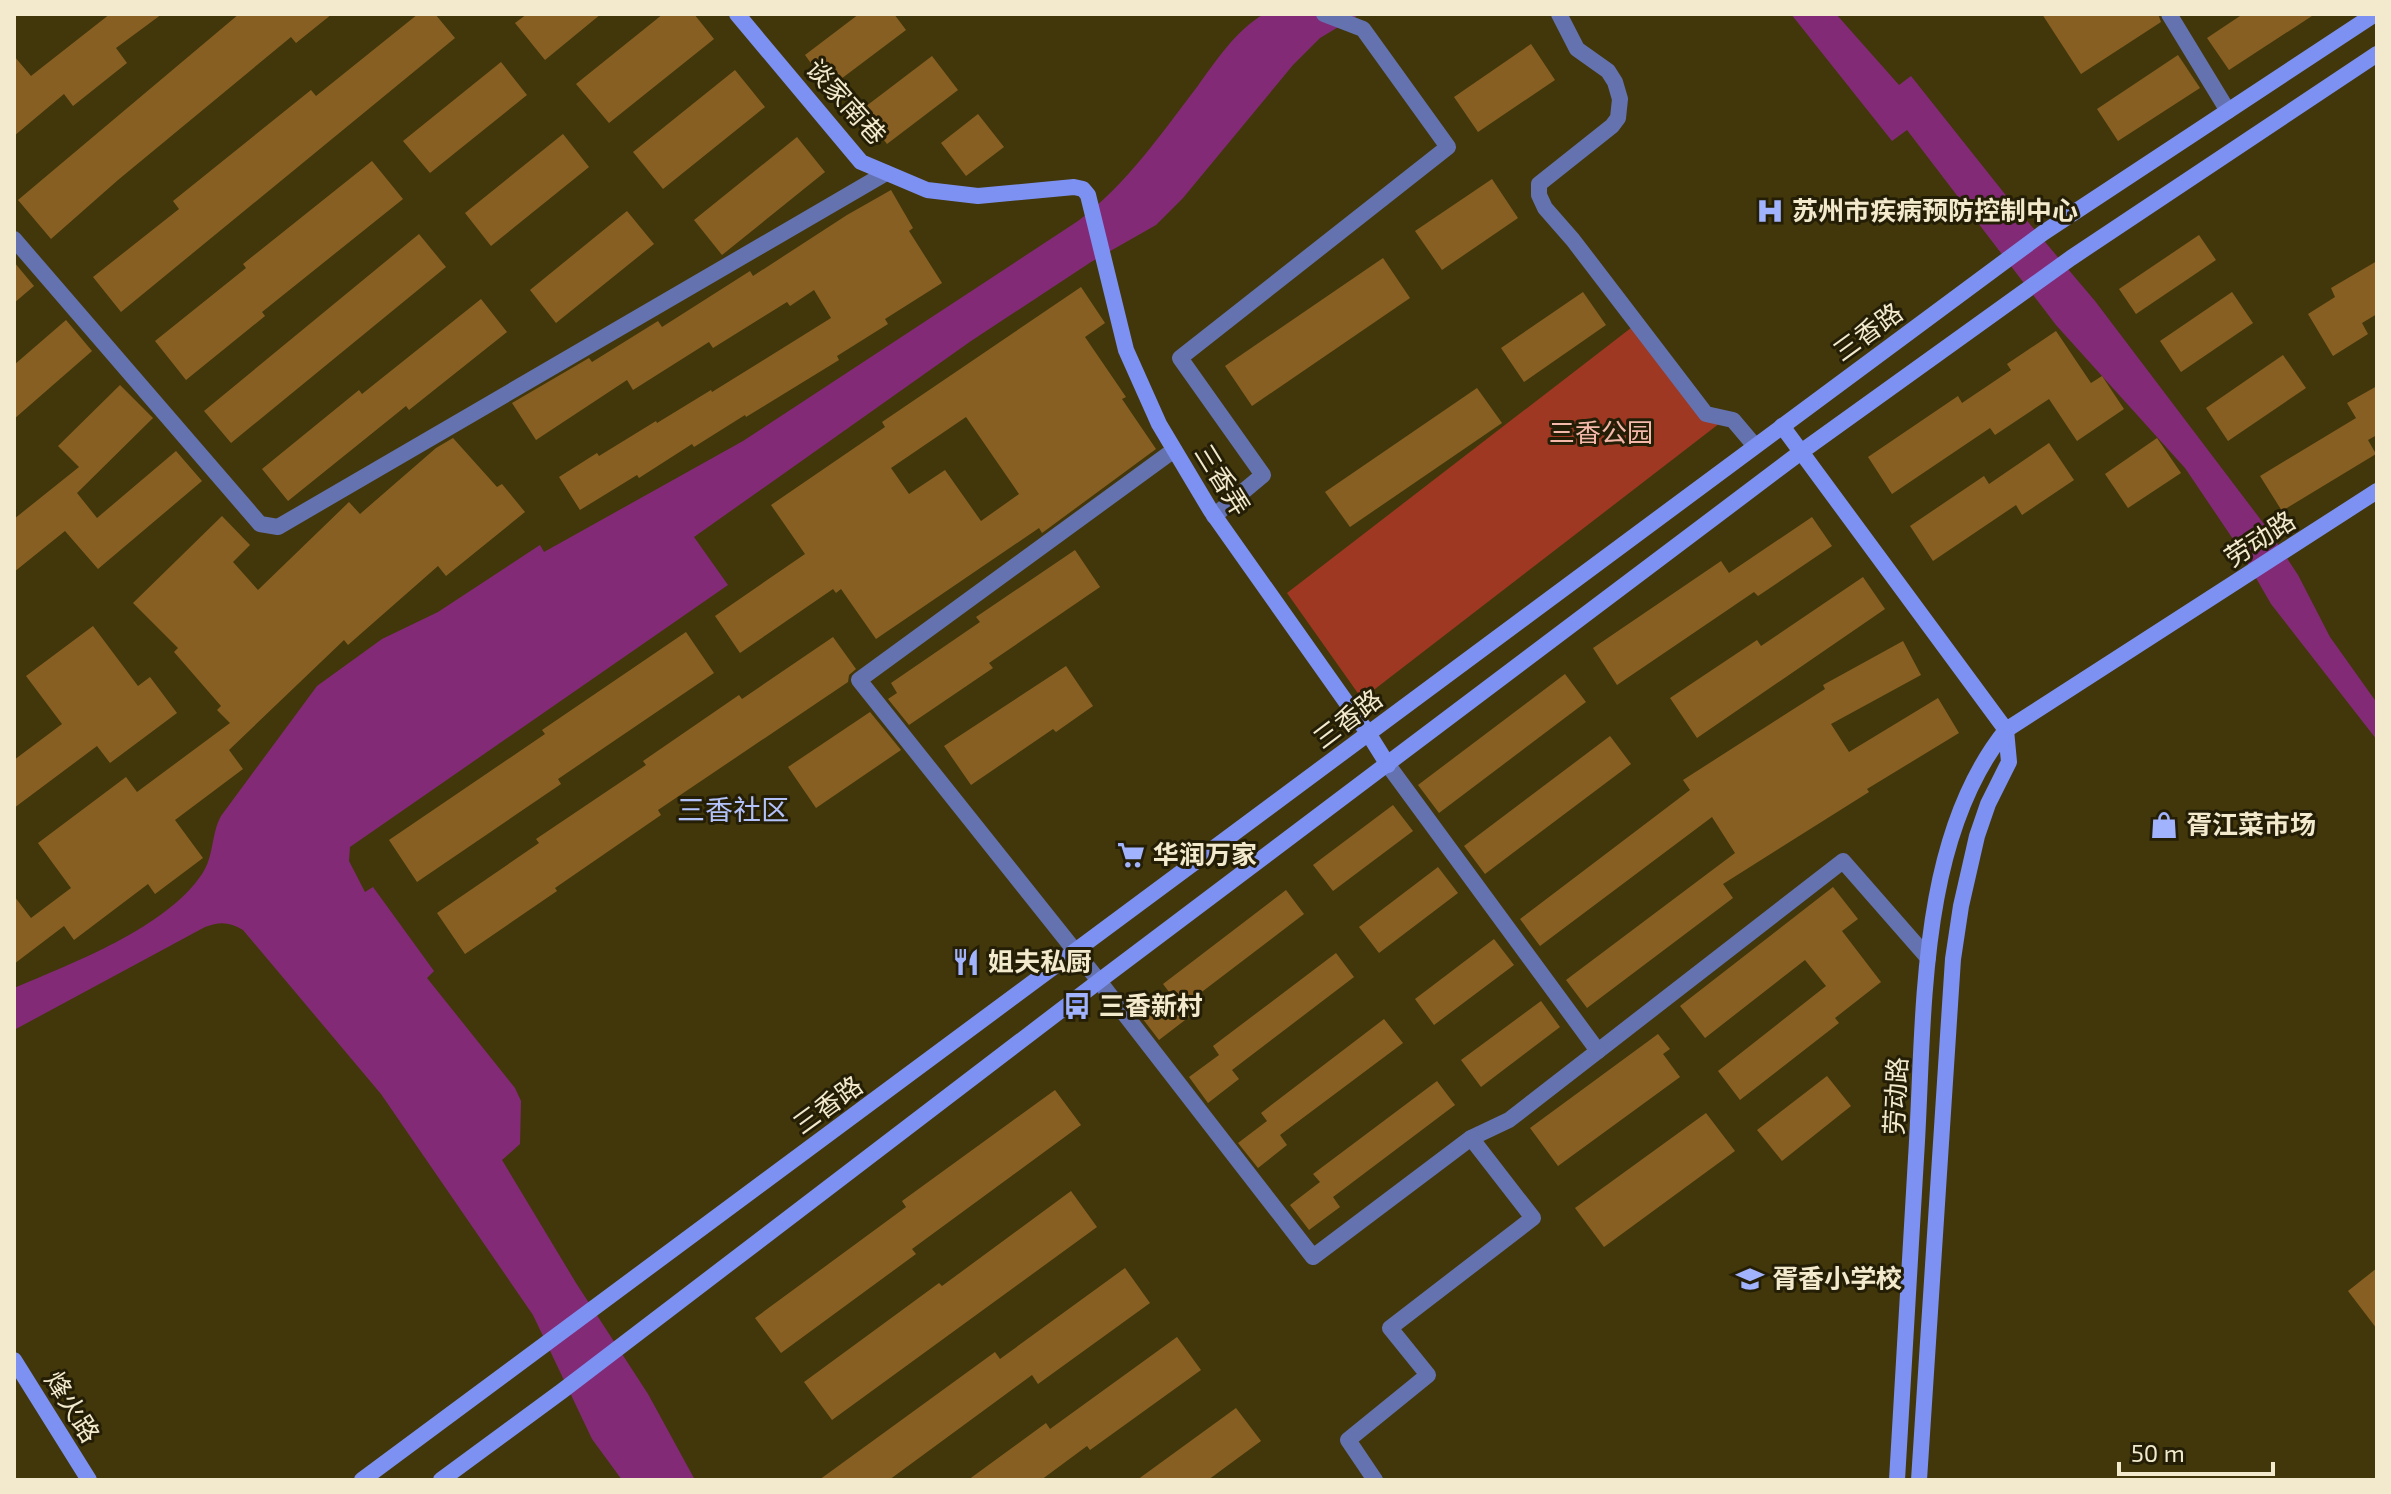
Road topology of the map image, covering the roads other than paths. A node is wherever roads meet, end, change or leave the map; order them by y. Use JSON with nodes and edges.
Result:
{"nodes":[{"id":1,"x":737,"y":14,"type":"edge"},
{"id":2,"x":1324,"y":14,"type":"edge"},
{"id":3,"x":1559,"y":14,"type":"edge"},
{"id":4,"x":2169,"y":14,"type":"edge"},
{"id":5,"x":2375,"y":14,"type":"edge"},
{"id":6,"x":2377,"y":54,"type":"edge"},
{"id":7,"x":2228,"y":111,"type":"junction"},
{"id":8,"x":886,"y":173,"type":"junction"},
{"id":9,"x":1086,"y":192,"type":"joint"},
{"id":10,"x":14,"y":239,"type":"edge"},
{"id":11,"x":1782,"y":426,"type":"junction"},
{"id":12,"x":1755,"y":446,"type":"junction"},
{"id":13,"x":1174,"y":450,"type":"junction"},
{"id":14,"x":1801,"y":452,"type":"junction"},
{"id":15,"x":2377,"y":491,"type":"edge"},
{"id":16,"x":1214,"y":516,"type":"junction"},
{"id":17,"x":2006,"y":730,"type":"junction"},
{"id":18,"x":1368,"y":733,"type":"junction"},
{"id":19,"x":1388,"y":765,"type":"junction"},
{"id":20,"x":1075,"y":952,"type":"junction"},
{"id":21,"x":1928,"y":958,"type":"junction"},
{"id":22,"x":1099,"y":981,"type":"junction"},
{"id":23,"x":1598,"y":1051,"type":"junction"},
{"id":24,"x":1471,"y":1138,"type":"junction"},
{"id":25,"x":14,"y":1360,"type":"edge"},
{"id":26,"x":89,"y":1480,"type":"edge"},
{"id":27,"x":362,"y":1480,"type":"edge"},
{"id":28,"x":441,"y":1480,"type":"edge"},
{"id":29,"x":1375,"y":1480,"type":"edge"},
{"id":30,"x":1897,"y":1480,"type":"edge"},
{"id":31,"x":1919,"y":1480,"type":"edge"}],
"edges":[{"from":1,"to":8,"type":"main road","name":"谈家南巷"},
{"from":2,"to":16,"type":"street"},
{"from":3,"to":12,"type":"street"},
{"from":4,"to":7,"type":"street"},
{"from":5,"to":7,"type":"main road","name":"三香路"},
{"from":6,"to":14,"type":"main road"},
{"from":7,"to":11,"type":"main road","name":"三香路"},
{"from":8,"to":9,"type":"main road","name":"谈家南巷"},
{"from":8,"to":10,"type":"street"},
{"from":9,"to":13,"type":"main road","name":"三香弄"},
{"from":11,"to":12,"type":"main road","name":"三香路"},
{"from":11,"to":14,"type":"main road"},
{"from":12,"to":18,"type":"main road","name":"三香路"},
{"from":13,"to":16,"type":"main road","name":"三香弄"},
{"from":13,"to":20,"type":"street"},
{"from":14,"to":17,"type":"main road"},
{"from":14,"to":19,"type":"main road"},
{"from":15,"to":17,"type":"main road","name":"劳动路"},
{"from":16,"to":18,"type":"main road","name":"三香弄"},
{"from":17,"to":21,"type":"main road","name":"劳动路"},
{"from":17,"to":31,"type":"main road","name":"劳动路"},
{"from":18,"to":19,"type":"main road","name":"三香弄"},
{"from":18,"to":20,"type":"main road","name":"三香路"},
{"from":19,"to":22,"type":"main road"},
{"from":19,"to":23,"type":"street"},
{"from":20,"to":22,"type":"street"},
{"from":20,"to":27,"type":"main road","name":"三香路"},
{"from":21,"to":23,"type":"street"},
{"from":21,"to":30,"type":"main road","name":"劳动路"},
{"from":22,"to":24,"type":"street"},
{"from":22,"to":28,"type":"main road"},
{"from":23,"to":24,"type":"street"},
{"from":24,"to":29,"type":"street"},
{"from":25,"to":26,"type":"main road","name":"烽火路"}]}
